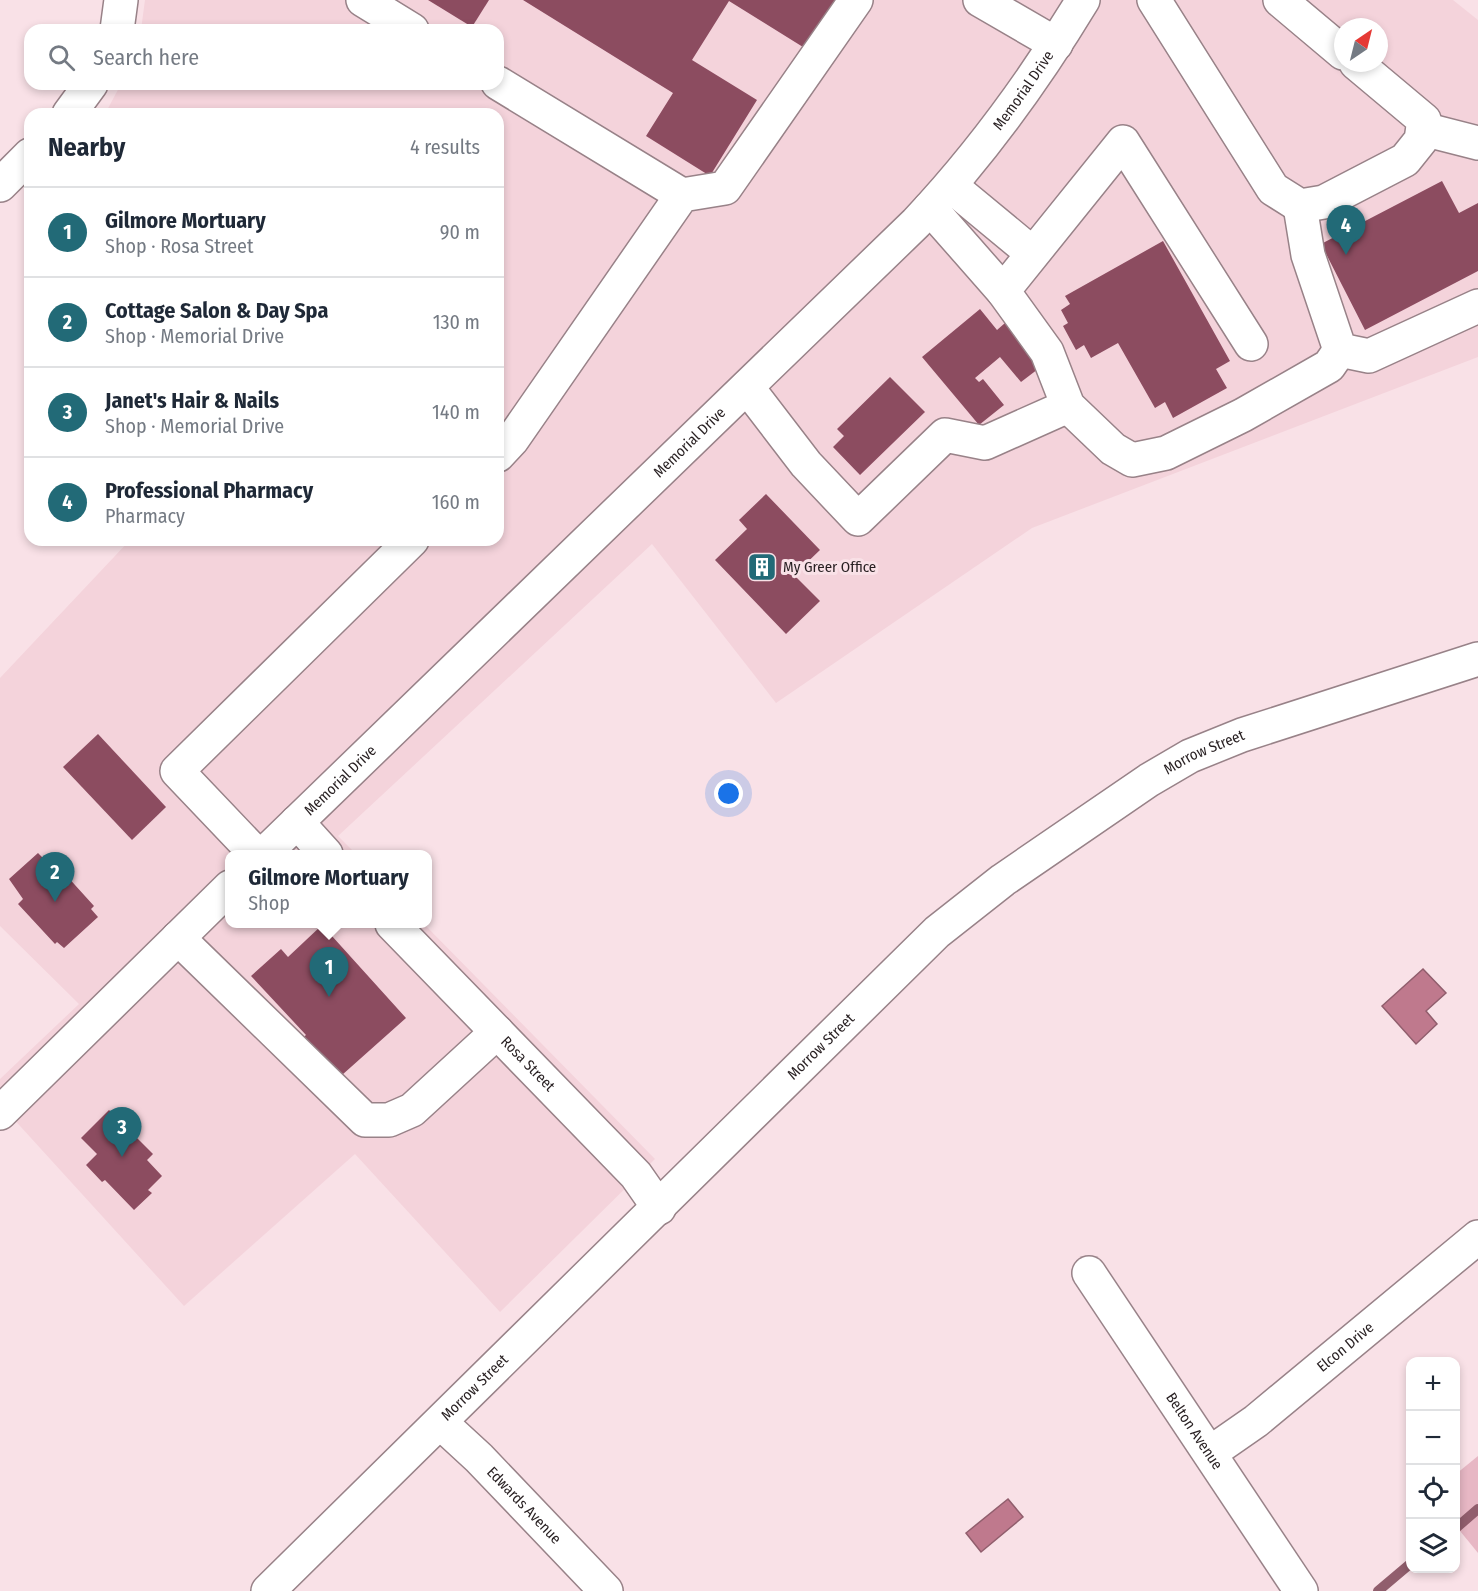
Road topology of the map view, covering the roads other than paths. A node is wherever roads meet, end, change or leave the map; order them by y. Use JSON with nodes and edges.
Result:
{"nodes":[{"id":1,"x":121,"y":0,"type":"edge"},
{"id":2,"x":363,"y":0,"type":"edge"},
{"id":3,"x":856,"y":0,"type":"edge"},
{"id":4,"x":980,"y":0,"type":"edge"},
{"id":5,"x":1083,"y":0,"type":"edge"},
{"id":6,"x":1154,"y":0,"type":"edge"},
{"id":7,"x":1280,"y":0,"type":"edge"},
{"id":8,"x":118,"y":24,"type":"edge"},
{"id":9,"x":402,"y":24,"type":"edge"},
{"id":10,"x":1056,"y":44,"type":"junction"},
{"id":11,"x":1334,"y":45,"type":"edge"},
{"id":12,"x":1367,"y":72,"type":"edge"},
{"id":13,"x":504,"y":87,"type":"edge"},
{"id":14,"x":87,"y":90,"type":"edge"},
{"id":15,"x":73,"y":108,"type":"edge"},
{"id":16,"x":1423,"y":129,"type":"junction"},
{"id":17,"x":1478,"y":143,"type":"edge"},
{"id":18,"x":24,"y":161,"type":"edge"},
{"id":19,"x":0,"y":185,"type":"edge"},
{"id":20,"x":682,"y":195,"type":"junction"},
{"id":21,"x":941,"y":197,"type":"junction"},
{"id":22,"x":1300,"y":206,"type":"junction"},
{"id":23,"x":1032,"y":253,"type":"junction"},
{"id":24,"x":1003,"y":291,"type":"junction"},
{"id":25,"x":1478,"y":306,"type":"edge"},
{"id":26,"x":1251,"y":344,"type":"dead end"},
{"id":27,"x":1340,"y":350,"type":"junction"},
{"id":28,"x":747,"y":387,"type":"junction"},
{"id":29,"x":1068,"y":406,"type":"junction"},
{"id":30,"x":504,"y":449,"type":"edge"},
{"id":31,"x":406,"y":546,"type":"edge"},
{"id":32,"x":1478,"y":659,"type":"edge"},
{"id":33,"x":297,"y":822,"type":"junction"},
{"id":34,"x":251,"y":850,"type":"edge"},
{"id":35,"x":269,"y":850,"type":"edge"},
{"id":36,"x":322,"y":850,"type":"edge"},
{"id":37,"x":225,"y":892,"type":"edge"},
{"id":38,"x":396,"y":928,"type":"edge"},
{"id":39,"x":178,"y":938,"type":"junction"},
{"id":40,"x":497,"y":1032,"type":"junction"},
{"id":41,"x":0,"y":1113,"type":"edge"},
{"id":42,"x":659,"y":1208,"type":"junction"},
{"id":43,"x":1478,"y":1237,"type":"edge"},
{"id":44,"x":1089,"y":1273,"type":"dead end"},
{"id":45,"x":441,"y":1423,"type":"junction"},
{"id":46,"x":1210,"y":1454,"type":"junction"},
{"id":47,"x":268,"y":1591,"type":"edge"},
{"id":48,"x":606,"y":1591,"type":"edge"},
{"id":49,"x":1301,"y":1591,"type":"edge"}],
"edges":[{"from":1,"to":8,"type":"street"},
{"from":2,"to":9,"type":"street"},
{"from":3,"to":20,"type":"street"},
{"from":4,"to":10,"type":"street"},
{"from":5,"to":10,"type":"street","name":"Memorial Drive"},
{"from":6,"to":22,"type":"street"},
{"from":7,"to":11,"type":"street"},
{"from":10,"to":21,"type":"street","name":"Memorial Drive"},
{"from":12,"to":16,"type":"street"},
{"from":13,"to":20,"type":"street"},
{"from":14,"to":15,"type":"street"},
{"from":16,"to":17,"type":"street"},
{"from":16,"to":22,"type":"street"},
{"from":18,"to":19,"type":"street"},
{"from":20,"to":30,"type":"street"},
{"from":21,"to":23,"type":"street"},
{"from":21,"to":24,"type":"street"},
{"from":21,"to":28,"type":"street","name":"Memorial Drive"},
{"from":22,"to":27,"type":"street"},
{"from":23,"to":24,"type":"street"},
{"from":23,"to":26,"type":"street"},
{"from":24,"to":29,"type":"street"},
{"from":25,"to":27,"type":"street"},
{"from":27,"to":29,"type":"street"},
{"from":28,"to":29,"type":"street"},
{"from":28,"to":33,"type":"street","name":"Memorial Drive"},
{"from":31,"to":34,"type":"street"},
{"from":32,"to":42,"type":"street","name":"Morrow Street"},
{"from":33,"to":35,"type":"street","name":"Memorial Drive"},
{"from":33,"to":36,"type":"street"},
{"from":37,"to":39,"type":"street"},
{"from":38,"to":40,"type":"street","name":"Rosa Street"},
{"from":39,"to":40,"type":"street"},
{"from":39,"to":41,"type":"street"},
{"from":40,"to":42,"type":"street","name":"Rosa Street"},
{"from":42,"to":45,"type":"street","name":"Morrow Street"},
{"from":43,"to":46,"type":"street","name":"Elcon Drive"},
{"from":44,"to":46,"type":"street","name":"Belton Avenue"},
{"from":45,"to":47,"type":"street","name":"Morrow Street"},
{"from":45,"to":48,"type":"street","name":"Edwards Avenue"},
{"from":46,"to":49,"type":"street","name":"Belton Avenue"}]}
